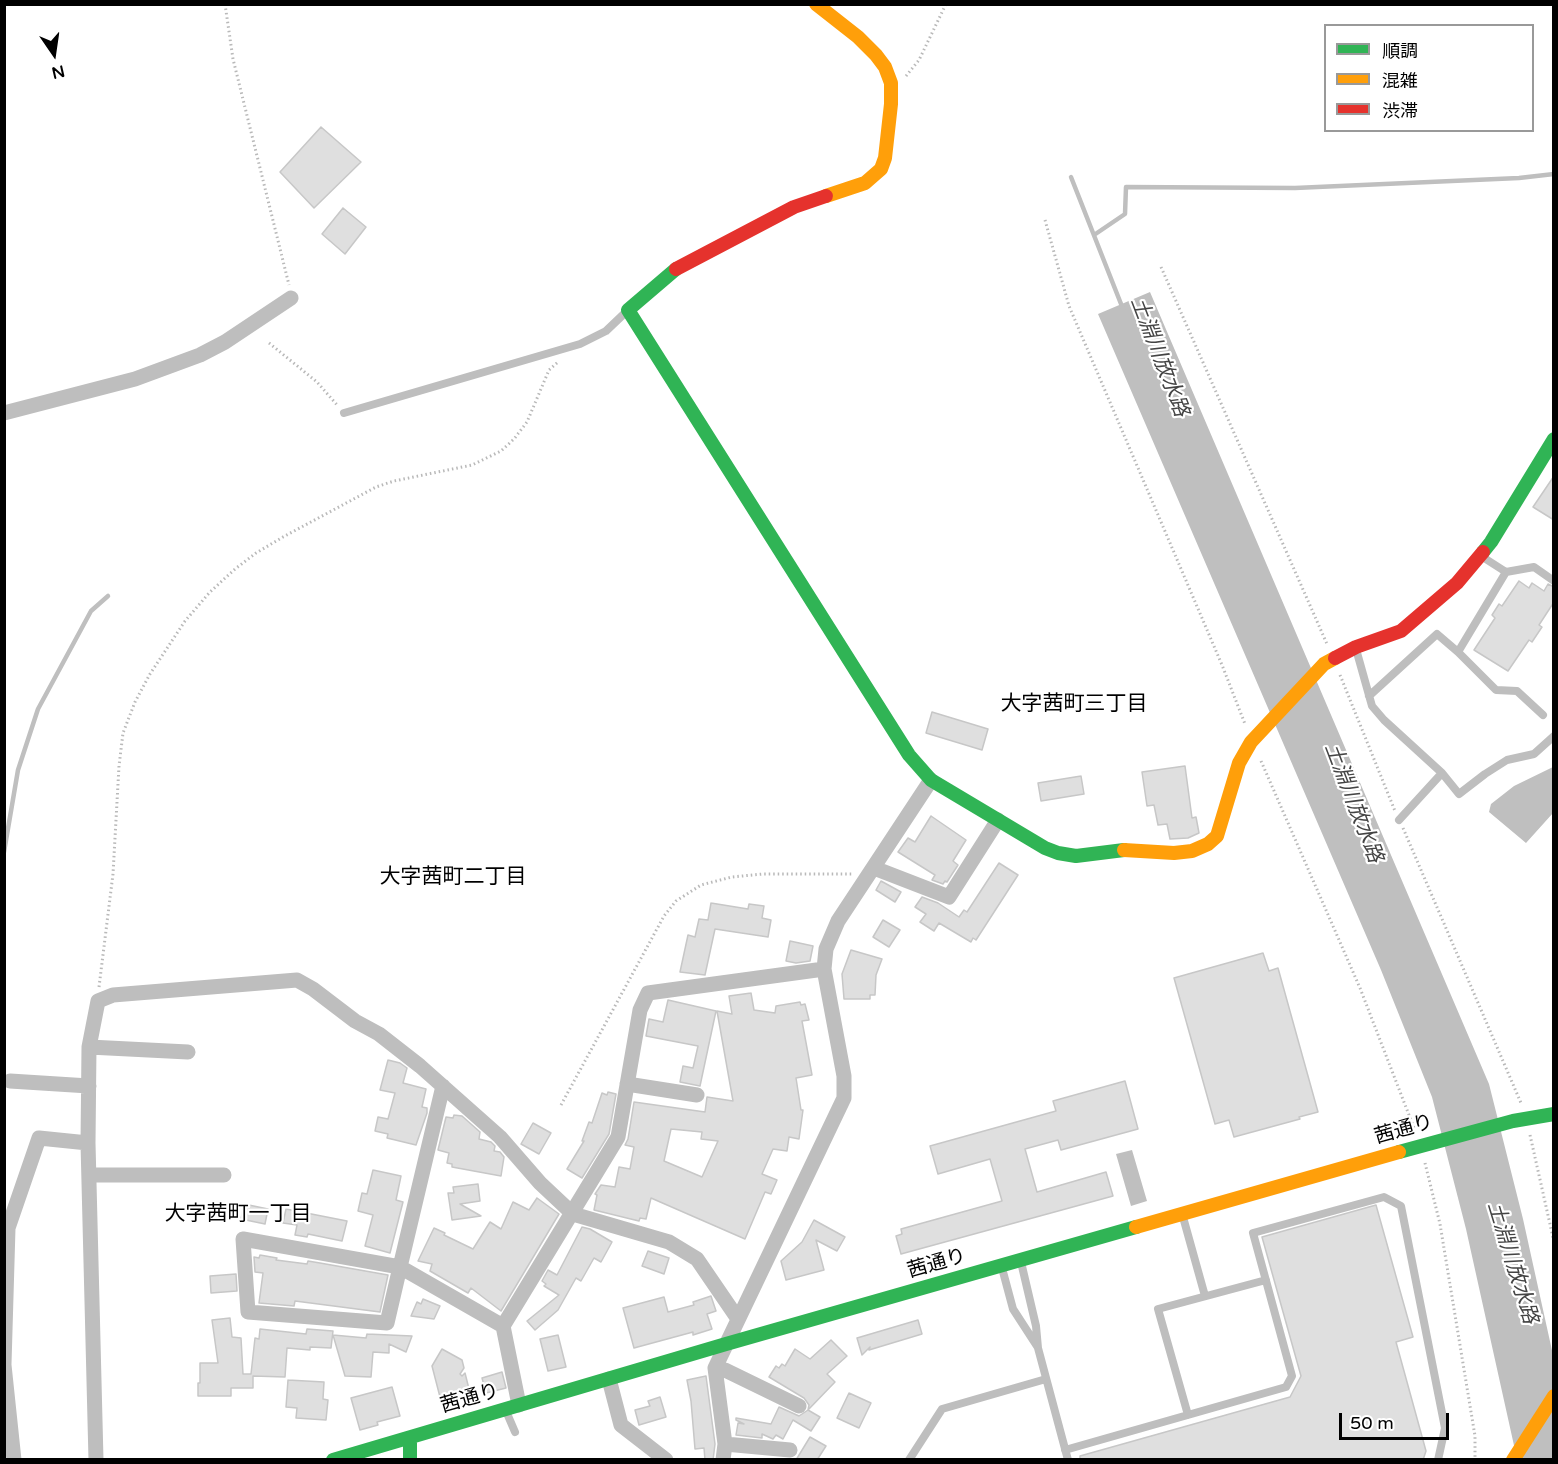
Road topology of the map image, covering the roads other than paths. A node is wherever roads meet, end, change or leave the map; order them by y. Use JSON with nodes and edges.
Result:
{"nodes":[{"id":1,"x":816,"y":4,"type":"edge"},
{"id":2,"x":291,"y":298,"type":"road end"},
{"id":3,"x":628,"y":310,"type":"junction"},
{"id":4,"x":4,"y":413,"type":"edge"},
{"id":5,"x":344,"y":413,"type":"road end"},
{"id":6,"x":1554,"y":439,"type":"edge"},
{"id":7,"x":1479,"y":555,"type":"junction"},
{"id":8,"x":1506,"y":572,"type":"junction"},
{"id":9,"x":1554,"y":580,"type":"edge"},
{"id":10,"x":1356,"y":647,"type":"junction"},
{"id":11,"x":1458,"y":652,"type":"junction"},
{"id":12,"x":1369,"y":696,"type":"junction"},
{"id":13,"x":1543,"y":715,"type":"dead end"},
{"id":14,"x":1554,"y":736,"type":"edge"},
{"id":15,"x":1442,"y":773,"type":"junction"},
{"id":16,"x":932,"y":780,"type":"junction"},
{"id":17,"x":998,"y":820,"type":"junction"},
{"id":18,"x":1400,"y":820,"type":"road end"},
{"id":19,"x":871,"y":871,"type":"junction"},
{"id":20,"x":824,"y":969,"type":"junction"},
{"id":21,"x":89,"y":1047,"type":"junction"},
{"id":22,"x":188,"y":1052,"type":"dead end"},
{"id":23,"x":10,"y":1081,"type":"dead end"},
{"id":24,"x":627,"y":1084,"type":"junction"},
{"id":25,"x":89,"y":1086,"type":"junction"},
{"id":26,"x":443,"y":1086,"type":"junction"},
{"id":27,"x":697,"y":1095,"type":"dead end"},
{"id":28,"x":1554,"y":1114,"type":"edge"},
{"id":29,"x":88,"y":1143,"type":"junction"},
{"id":30,"x":89,"y":1175,"type":"junction"},
{"id":31,"x":224,"y":1175,"type":"dead end"},
{"id":32,"x":573,"y":1214,"type":"junction"},
{"id":33,"x":1182,"y":1214,"type":"junction"},
{"id":34,"x":1021,"y":1260,"type":"junction"},
{"id":35,"x":1002,"y":1266,"type":"junction"},
{"id":36,"x":400,"y":1268,"type":"junction"},
{"id":37,"x":1266,"y":1280,"type":"junction"},
{"id":38,"x":1205,"y":1296,"type":"junction"},
{"id":39,"x":738,"y":1319,"type":"junction"},
{"id":40,"x":503,"y":1326,"type":"junction"},
{"id":41,"x":726,"y":1344,"type":"junction"},
{"id":42,"x":1038,"y":1348,"type":"junction"},
{"id":43,"x":4,"y":1364,"type":"edge"},
{"id":44,"x":715,"y":1368,"type":"junction"},
{"id":45,"x":609,"y":1379,"type":"junction"},
{"id":46,"x":1046,"y":1379,"type":"junction"},
{"id":47,"x":1554,"y":1396,"type":"edge"},
{"id":48,"x":799,"y":1406,"type":"dead end"},
{"id":49,"x":512,"y":1407,"type":"junction"},
{"id":50,"x":1188,"y":1415,"type":"junction"},
{"id":51,"x":515,"y":1432,"type":"dead end"},
{"id":52,"x":410,"y":1437,"type":"junction"},
{"id":53,"x":390,"y":1443,"type":"junction"},
{"id":54,"x":790,"y":1450,"type":"dead end"},
{"id":55,"x":1065,"y":1450,"type":"junction"},
{"id":56,"x":724,"y":1452,"type":"edge"},
{"id":57,"x":14,"y":1460,"type":"edge"},
{"id":58,"x":96,"y":1460,"type":"edge"},
{"id":59,"x":333,"y":1460,"type":"edge"},
{"id":60,"x":390,"y":1460,"type":"edge"},
{"id":61,"x":410,"y":1460,"type":"edge"},
{"id":62,"x":666,"y":1460,"type":"edge"},
{"id":63,"x":909,"y":1460,"type":"edge"},
{"id":64,"x":1068,"y":1460,"type":"edge"},
{"id":65,"x":1438,"y":1460,"type":"edge"},
{"id":66,"x":1514,"y":1460,"type":"edge"}],
"edges":[{"from":1,"to":3,"type":"street"},
{"from":2,"to":4,"type":"street"},
{"from":3,"to":5,"type":"lane"},
{"from":3,"to":16,"type":"street"},
{"from":6,"to":7,"type":"street"},
{"from":7,"to":8,"type":"lane"},
{"from":7,"to":10,"type":"street"},
{"from":8,"to":9,"type":"lane"},
{"from":8,"to":11,"type":"lane"},
{"from":10,"to":12,"type":"lane"},
{"from":10,"to":17,"type":"street"},
{"from":11,"to":12,"type":"lane"},
{"from":11,"to":13,"type":"lane"},
{"from":12,"to":15,"type":"lane"},
{"from":14,"to":15,"type":"lane"},
{"from":15,"to":18,"type":"lane"},
{"from":16,"to":17,"type":"street"},
{"from":16,"to":19,"type":"street"},
{"from":17,"to":19,"type":"street"},
{"from":19,"to":20,"type":"street"},
{"from":20,"to":24,"type":"street"},
{"from":20,"to":39,"type":"street"},
{"from":21,"to":22,"type":"street"},
{"from":21,"to":25,"type":"street"},
{"from":21,"to":26,"type":"street"},
{"from":23,"to":25,"type":"street"},
{"from":24,"to":27,"type":"street"},
{"from":24,"to":32,"type":"street"},
{"from":25,"to":29,"type":"street"},
{"from":26,"to":32,"type":"street"},
{"from":26,"to":36,"type":"street"},
{"from":28,"to":33,"type":"street","name":"茜通り"},
{"from":29,"to":30,"type":"street"},
{"from":29,"to":43,"type":"street"},
{"from":30,"to":31,"type":"street"},
{"from":30,"to":58,"type":"street"},
{"from":32,"to":39,"type":"street"},
{"from":32,"to":40,"type":"street"},
{"from":33,"to":34,"type":"street","name":"茜通り"},
{"from":33,"to":38,"type":"lane"},
{"from":34,"to":35,"type":"street","name":"茜通り"},
{"from":34,"to":42,"type":"lane"},
{"from":35,"to":41,"type":"street","name":"茜通り"},
{"from":35,"to":42,"type":"lane"},
{"from":36,"to":36,"type":"street"},
{"from":36,"to":40,"type":"street"},
{"from":37,"to":38,"type":"lane"},
{"from":37,"to":50,"type":"lane"},
{"from":37,"to":65,"type":"lane"},
{"from":38,"to":50,"type":"lane"},
{"from":39,"to":41,"type":"street"},
{"from":40,"to":49,"type":"street"},
{"from":41,"to":44,"type":"street"},
{"from":41,"to":45,"type":"street","name":"茜通り"},
{"from":42,"to":46,"type":"lane"},
{"from":43,"to":57,"type":"street"},
{"from":44,"to":48,"type":"street"},
{"from":44,"to":56,"type":"street"},
{"from":45,"to":49,"type":"street","name":"茜通り"},
{"from":45,"to":62,"type":"street"},
{"from":46,"to":55,"type":"lane"},
{"from":46,"to":63,"type":"lane"},
{"from":47,"to":66,"type":"street"},
{"from":49,"to":51,"type":"lane"},
{"from":49,"to":52,"type":"street","name":"茜通り"},
{"from":50,"to":55,"type":"lane"},
{"from":52,"to":53,"type":"street","name":"茜通り"},
{"from":52,"to":61,"type":"street"},
{"from":53,"to":59,"type":"street","name":"茜通り"},
{"from":53,"to":60,"type":"street"},
{"from":54,"to":56,"type":"street"},
{"from":55,"to":64,"type":"lane"}]}
